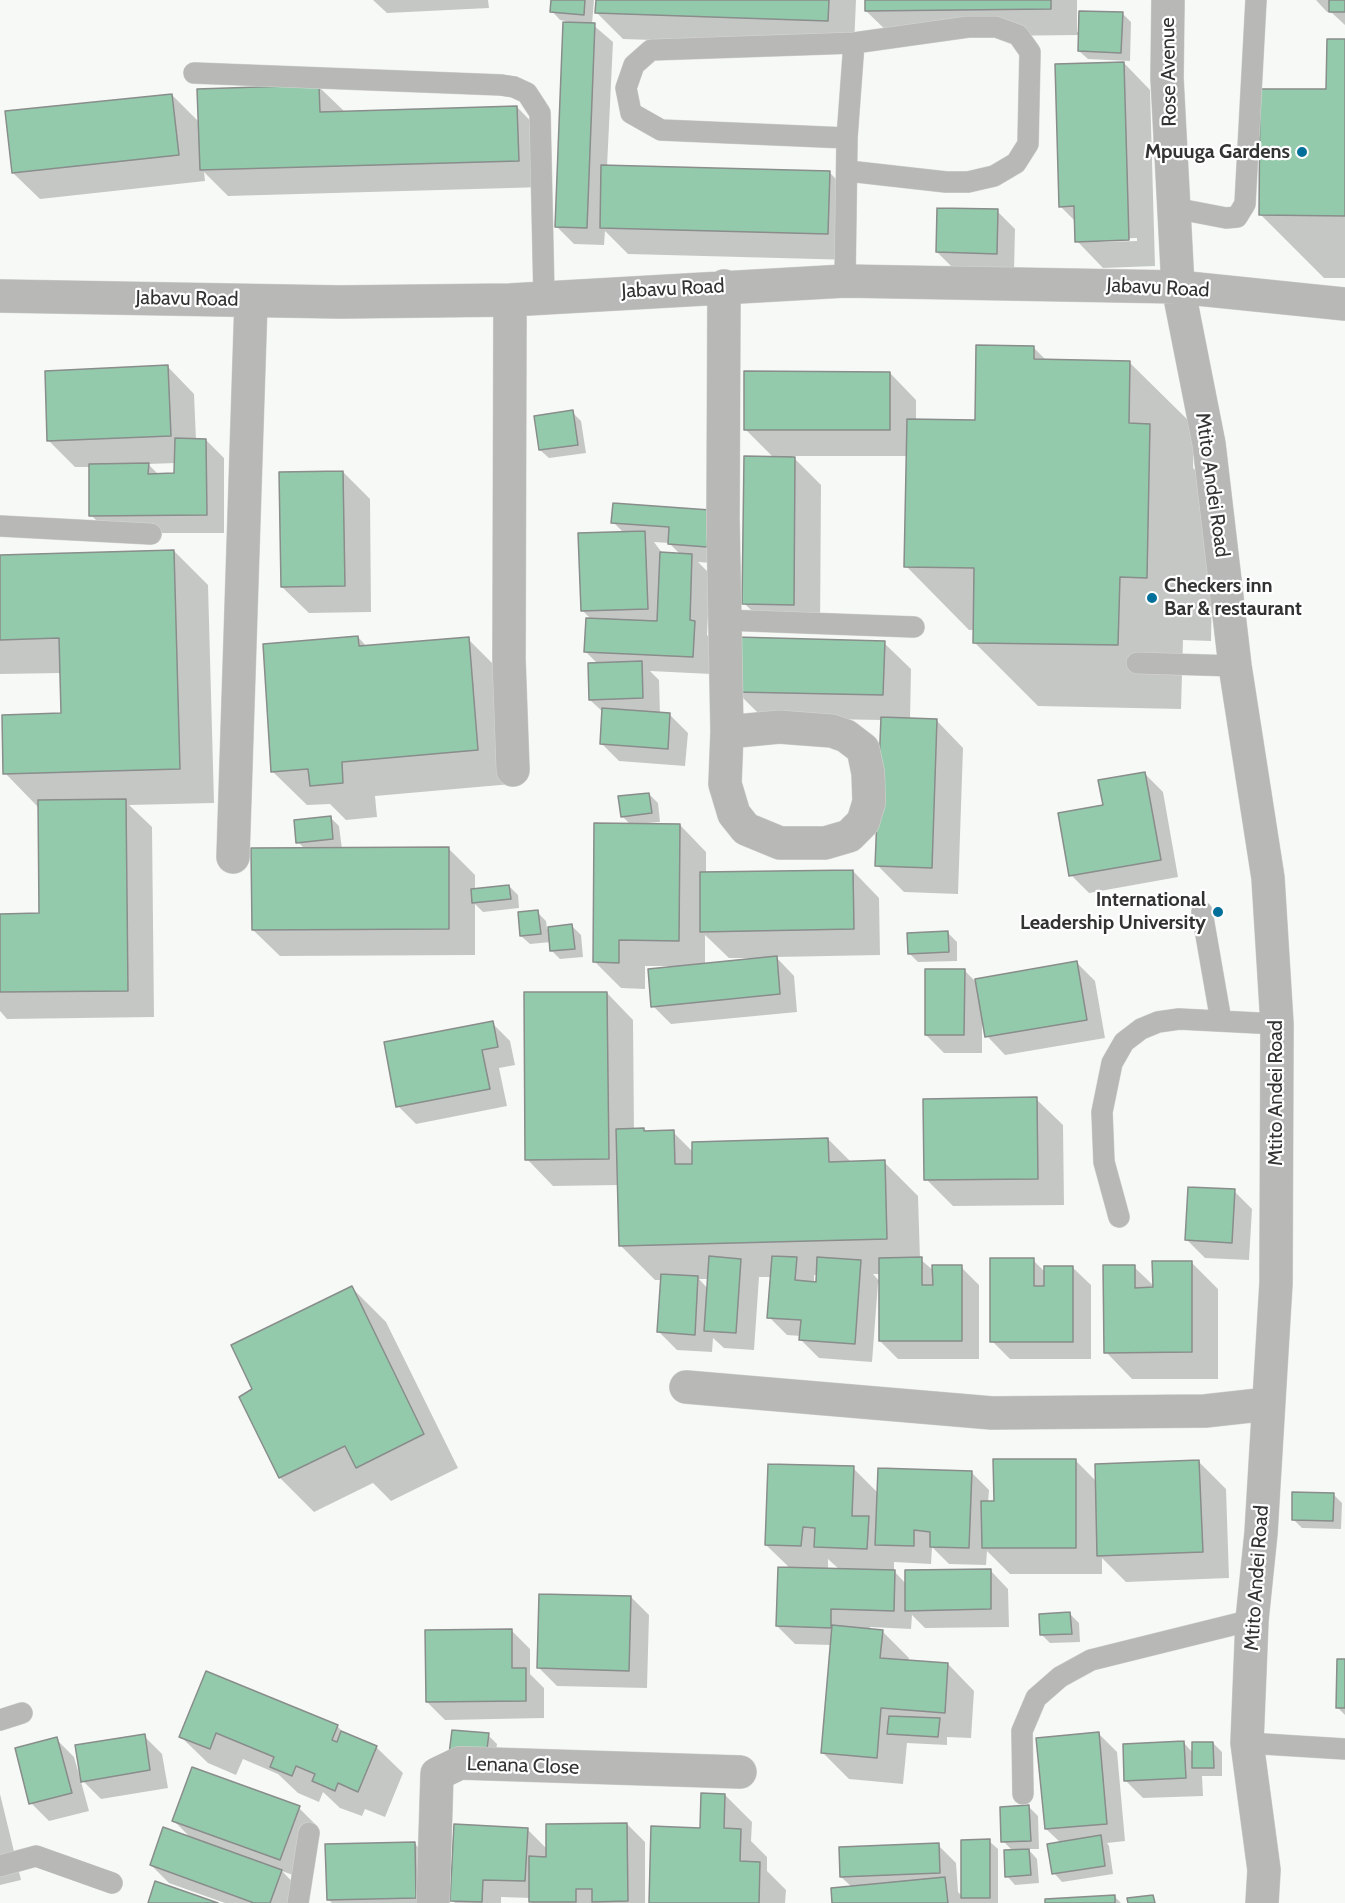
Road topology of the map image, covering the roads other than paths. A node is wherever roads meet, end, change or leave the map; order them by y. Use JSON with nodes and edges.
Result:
{"nodes":[{"id":1,"x":1168,"y":0,"type":"edge"},
{"id":2,"x":1256,"y":0,"type":"edge"},
{"id":3,"x":854,"y":43,"type":"junction"},
{"id":4,"x":194,"y":73,"type":"dead end"},
{"id":5,"x":847,"y":138,"type":"junction"},
{"id":6,"x":848,"y":171,"type":"junction"},
{"id":7,"x":1174,"y":208,"type":"junction"},
{"id":8,"x":845,"y":281,"type":"junction"},
{"id":9,"x":724,"y":286,"type":"junction"},
{"id":10,"x":1178,"y":287,"type":"junction"},
{"id":11,"x":0,"y":296,"type":"edge"},
{"id":12,"x":544,"y":297,"type":"junction"},
{"id":13,"x":510,"y":300,"type":"junction"},
{"id":14,"x":251,"y":301,"type":"junction"},
{"id":15,"x":1345,"y":304,"type":"edge"},
{"id":16,"x":0,"y":526,"type":"edge"},
{"id":17,"x":151,"y":534,"type":"dead end"},
{"id":18,"x":724,"y":620,"type":"junction"},
{"id":19,"x":914,"y":627,"type":"dead end"},
{"id":20,"x":1137,"y":663,"type":"dead end"},
{"id":21,"x":1235,"y":666,"type":"junction"},
{"id":22,"x":727,"y":732,"type":"junction"},
{"id":23,"x":513,"y":770,"type":"dead end"},
{"id":24,"x":233,"y":857,"type":"dead end"},
{"id":25,"x":1202,"y":912,"type":"dead end"},
{"id":26,"x":1221,"y":1021,"type":"junction"},
{"id":27,"x":1277,"y":1024,"type":"junction"},
{"id":28,"x":1119,"y":1217,"type":"dead end"},
{"id":29,"x":686,"y":1387,"type":"dead end"},
{"id":30,"x":1268,"y":1404,"type":"junction"},
{"id":31,"x":1252,"y":1620,"type":"junction"},
{"id":32,"x":22,"y":1713,"type":"dead end"},
{"id":33,"x":0,"y":1720,"type":"edge"},
{"id":34,"x":1247,"y":1743,"type":"junction"},
{"id":35,"x":1345,"y":1749,"type":"edge"},
{"id":36,"x":740,"y":1772,"type":"dead end"},
{"id":37,"x":1023,"y":1794,"type":"dead end"},
{"id":38,"x":309,"y":1833,"type":"dead end"},
{"id":39,"x":0,"y":1866,"type":"edge"},
{"id":40,"x":112,"y":1883,"type":"dead end"},
{"id":41,"x":298,"y":1903,"type":"edge"},
{"id":42,"x":433,"y":1903,"type":"edge"},
{"id":43,"x":1262,"y":1903,"type":"edge"}],
"edges":[{"from":1,"to":7,"type":"street","name":"Rose Avenue"},
{"from":2,"to":7,"type":"lane"},
{"from":3,"to":5,"type":"lane"},
{"from":3,"to":5,"type":"lane"},
{"from":3,"to":6,"type":"lane"},
{"from":4,"to":12,"type":"lane"},
{"from":5,"to":6,"type":"lane"},
{"from":6,"to":8,"type":"lane"},
{"from":7,"to":10,"type":"street","name":"Rose Avenue"},
{"from":8,"to":9,"type":"street","name":"Jabavu Road"},
{"from":8,"to":10,"type":"street","name":"Jabavu Road"},
{"from":9,"to":12,"type":"street","name":"Jabavu Road"},
{"from":9,"to":18,"type":"street"},
{"from":10,"to":15,"type":"street","name":"Jabavu Road"},
{"from":10,"to":21,"type":"street","name":"Mtito Andei Road"},
{"from":11,"to":14,"type":"street","name":"Jabavu Road"},
{"from":12,"to":13,"type":"street","name":"Jabavu Road"},
{"from":13,"to":14,"type":"street","name":"Jabavu Road"},
{"from":13,"to":23,"type":"street"},
{"from":14,"to":24,"type":"street"},
{"from":16,"to":17,"type":"lane"},
{"from":18,"to":19,"type":"lane"},
{"from":18,"to":22,"type":"street"},
{"from":20,"to":21,"type":"lane"},
{"from":21,"to":27,"type":"street","name":"Mtito Andei Road"},
{"from":22,"to":22,"type":"street"},
{"from":25,"to":26,"type":"lane"},
{"from":26,"to":27,"type":"lane"},
{"from":26,"to":28,"type":"lane"},
{"from":27,"to":30,"type":"street","name":"Mtito Andei Road"},
{"from":29,"to":30,"type":"street"},
{"from":30,"to":31,"type":"street","name":"Mtito Andei Road"},
{"from":31,"to":34,"type":"street","name":"Mtito Andei Road"},
{"from":31,"to":37,"type":"lane"},
{"from":32,"to":33,"type":"lane"},
{"from":34,"to":35,"type":"lane"},
{"from":34,"to":43,"type":"street","name":"Mtito Andei Road"},
{"from":36,"to":42,"type":"street","name":"Lenana Close"},
{"from":38,"to":41,"type":"lane"},
{"from":39,"to":40,"type":"lane"}]}
